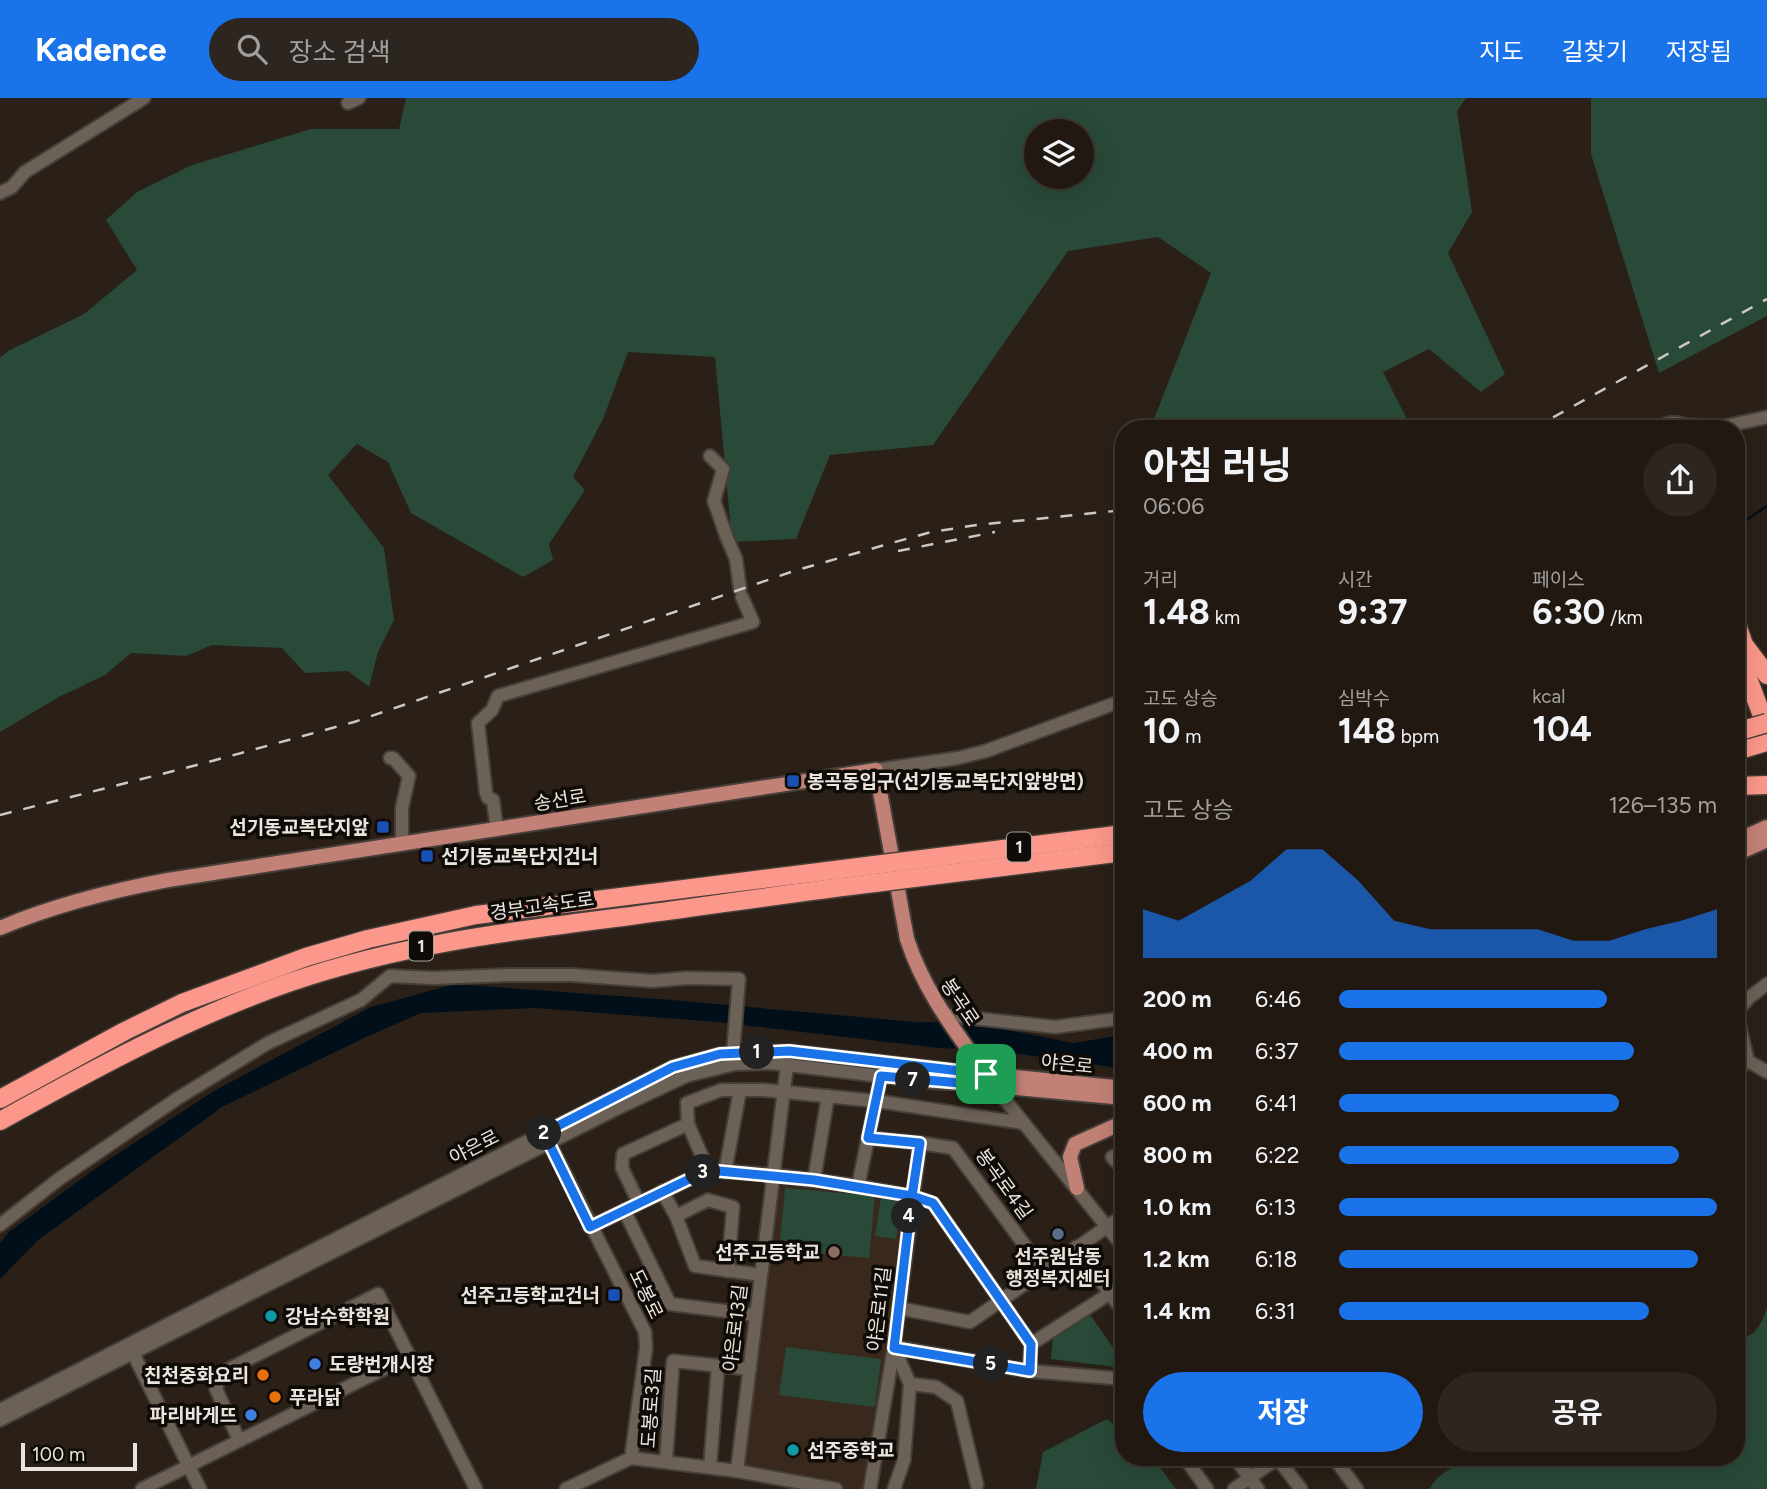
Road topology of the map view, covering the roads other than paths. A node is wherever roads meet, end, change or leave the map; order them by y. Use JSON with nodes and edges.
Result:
{"nodes":[{"id":1,"x":144,"y":98,"type":"edge"},
{"id":2,"x":0,"y":193,"type":"edge"},
{"id":3,"x":1767,"y":417,"type":"edge"},
{"id":4,"x":1750,"y":422,"type":"junction"},
{"id":5,"x":1745,"y":423,"type":"edge"},
{"id":6,"x":1745,"y":424,"type":"edge"},
{"id":7,"x":709,"y":456,"type":"dead end"},
{"id":8,"x":1745,"y":654,"type":"edge"},
{"id":9,"x":1745,"y":659,"type":"edge"},
{"id":10,"x":1745,"y":664,"type":"edge"},
{"id":11,"x":1767,"y":675,"type":"edge"},
{"id":12,"x":1115,"y":703,"type":"edge"},
{"id":13,"x":1767,"y":705,"type":"edge"},
{"id":14,"x":1767,"y":723,"type":"edge"},
{"id":15,"x":1745,"y":729,"type":"edge"},
{"id":16,"x":1767,"y":729,"type":"edge"},
{"id":17,"x":1767,"y":742,"type":"edge"},
{"id":18,"x":1745,"y":749,"type":"edge"},
{"id":19,"x":390,"y":758,"type":"dead end"},
{"id":20,"x":876,"y":770,"type":"junction"},
{"id":21,"x":1767,"y":785,"type":"edge"},
{"id":22,"x":1745,"y":786,"type":"edge"},
{"id":23,"x":1767,"y":827,"type":"edge"},
{"id":24,"x":497,"y":830,"type":"junction"},
{"id":25,"x":1115,"y":836,"type":"edge"},
{"id":26,"x":1745,"y":837,"type":"edge"},
{"id":27,"x":1767,"y":840,"type":"edge"},
{"id":28,"x":402,"y":844,"type":"junction"},
{"id":29,"x":1745,"y":849,"type":"edge"},
{"id":30,"x":1115,"y":853,"type":"edge"},
{"id":31,"x":914,"y":869,"type":"junction"},
{"id":32,"x":875,"y":874,"type":"junction"},
{"id":33,"x":0,"y":928,"type":"edge"},
{"id":34,"x":1767,"y":984,"type":"edge"},
{"id":35,"x":1745,"y":1002,"type":"edge"},
{"id":36,"x":944,"y":1015,"type":"junction"},
{"id":37,"x":1115,"y":1019,"type":"edge"},
{"id":38,"x":1745,"y":1047,"type":"edge"},
{"id":39,"x":733,"y":1054,"type":"junction"},
{"id":40,"x":1748,"y":1061,"type":"junction"},
{"id":41,"x":1745,"y":1063,"type":"edge"},
{"id":42,"x":787,"y":1065,"type":"junction"},
{"id":43,"x":1767,"y":1072,"type":"edge"},
{"id":44,"x":881,"y":1076,"type":"junction"},
{"id":45,"x":990,"y":1080,"type":"junction"},
{"id":46,"x":1115,"y":1087,"type":"edge"},
{"id":47,"x":740,"y":1090,"type":"junction"},
{"id":48,"x":784,"y":1091,"type":"junction"},
{"id":49,"x":828,"y":1096,"type":"junction"},
{"id":50,"x":1115,"y":1097,"type":"edge"},
{"id":51,"x":0,"y":1099,"type":"edge"},
{"id":52,"x":876,"y":1101,"type":"junction"},
{"id":53,"x":0,"y":1121,"type":"edge"},
{"id":54,"x":1023,"y":1123,"type":"junction"},
{"id":55,"x":688,"y":1124,"type":"junction"},
{"id":56,"x":1115,"y":1126,"type":"edge"},
{"id":57,"x":546,"y":1138,"type":"junction"},
{"id":58,"x":868,"y":1138,"type":"junction"},
{"id":59,"x":920,"y":1143,"type":"junction"},
{"id":60,"x":708,"y":1170,"type":"junction"},
{"id":61,"x":725,"y":1172,"type":"junction"},
{"id":62,"x":774,"y":1175,"type":"junction"},
{"id":63,"x":814,"y":1180,"type":"junction"},
{"id":64,"x":858,"y":1186,"type":"junction"},
{"id":65,"x":1077,"y":1188,"type":"junction"},
{"id":66,"x":662,"y":1191,"type":"junction"},
{"id":67,"x":912,"y":1196,"type":"junction"},
{"id":68,"x":639,"y":1203,"type":"junction"},
{"id":69,"x":624,"y":1210,"type":"junction"},
{"id":70,"x":676,"y":1216,"type":"junction"},
{"id":71,"x":1115,"y":1222,"type":"edge"},
{"id":72,"x":0,"y":1225,"type":"edge"},
{"id":73,"x":590,"y":1227,"type":"junction"},
{"id":74,"x":1108,"y":1227,"type":"junction"},
{"id":75,"x":1115,"y":1236,"type":"edge"},
{"id":76,"x":1076,"y":1247,"type":"junction"},
{"id":77,"x":1043,"y":1270,"type":"junction"},
{"id":78,"x":728,"y":1271,"type":"junction"},
{"id":79,"x":761,"y":1275,"type":"junction"},
{"id":80,"x":1109,"y":1294,"type":"junction"},
{"id":81,"x":1000,"y":1301,"type":"junction"},
{"id":82,"x":1115,"y":1302,"type":"edge"},
{"id":83,"x":898,"y":1308,"type":"junction"},
{"id":84,"x":756,"y":1315,"type":"junction"},
{"id":85,"x":1031,"y":1344,"type":"junction"},
{"id":86,"x":894,"y":1348,"type":"junction"},
{"id":87,"x":131,"y":1349,"type":"junction"},
{"id":88,"x":410,"y":1356,"type":"junction"},
{"id":89,"x":718,"y":1366,"type":"junction"},
{"id":90,"x":750,"y":1368,"type":"junction"},
{"id":91,"x":1030,"y":1371,"type":"junction"},
{"id":92,"x":1115,"y":1378,"type":"edge"},
{"id":93,"x":910,"y":1384,"type":"junction"},
{"id":94,"x":0,"y":1410,"type":"edge"},
{"id":95,"x":0,"y":1420,"type":"edge"},
{"id":96,"x":239,"y":1440,"type":"junction"},
{"id":97,"x":631,"y":1458,"type":"junction"},
{"id":98,"x":666,"y":1461,"type":"junction"},
{"id":99,"x":187,"y":1465,"type":"junction"},
{"id":100,"x":1191,"y":1466,"type":"edge"},
{"id":101,"x":1241,"y":1466,"type":"edge"},
{"id":102,"x":1267,"y":1466,"type":"edge"},
{"id":103,"x":1284,"y":1466,"type":"edge"},
{"id":104,"x":1340,"y":1466,"type":"edge"},
{"id":105,"x":710,"y":1467,"type":"junction"},
{"id":106,"x":737,"y":1471,"type":"junction"},
{"id":107,"x":1250,"y":1478,"type":"junction"},
{"id":108,"x":976,"y":1485,"type":"dead end"},
{"id":109,"x":142,"y":1489,"type":"edge"},
{"id":110,"x":200,"y":1489,"type":"edge"},
{"id":111,"x":476,"y":1489,"type":"edge"},
{"id":112,"x":566,"y":1489,"type":"edge"},
{"id":113,"x":836,"y":1489,"type":"edge"},
{"id":114,"x":870,"y":1489,"type":"edge"},
{"id":115,"x":894,"y":1489,"type":"edge"},
{"id":116,"x":1208,"y":1489,"type":"edge"},
{"id":117,"x":1234,"y":1489,"type":"edge"},
{"id":118,"x":1258,"y":1489,"type":"edge"},
{"id":119,"x":1301,"y":1489,"type":"edge"},
{"id":120,"x":1357,"y":1489,"type":"edge"}],
"edges":[{"from":1,"to":2,"type":"street"},
{"from":3,"to":4,"type":"street"},
{"from":4,"to":5,"type":"street"},
{"from":4,"to":6,"type":"street"},
{"from":7,"to":24,"type":"street"},
{"from":8,"to":11,"type":"highway"},
{"from":9,"to":13,"type":"highway"},
{"from":10,"to":16,"type":"highway"},
{"from":12,"to":20,"type":"street","name":"송선로"},
{"from":14,"to":15,"type":"highway","bridge":true},
{"from":17,"to":18,"type":"highway"},
{"from":19,"to":28,"type":"street"},
{"from":20,"to":24,"type":"main road","name":"송선로"},
{"from":20,"to":36,"type":"main road","name":"봉곡로"},
{"from":21,"to":22,"type":"highway"},
{"from":23,"to":26,"type":"main road"},
{"from":24,"to":28,"type":"main road","name":"송선로"},
{"from":25,"to":31,"type":"highway","name":"경부고속도로","number":"1"},
{"from":27,"to":29,"type":"main road"},
{"from":28,"to":33,"type":"main road","name":"송선로"},
{"from":30,"to":31,"type":"highway","name":"경부고속도로","number":"1"},
{"from":31,"to":32,"type":"highway","name":"경부고속도로","number":"1","bridge":true},
{"from":32,"to":51,"type":"highway","name":"경부고속도로","number":"1"},
{"from":32,"to":53,"type":"highway","name":"경부고속도로","number":"1"},
{"from":34,"to":35,"type":"street"},
{"from":36,"to":37,"type":"street"},
{"from":36,"to":45,"type":"main road","name":"봉곡로"},
{"from":38,"to":40,"type":"street"},
{"from":39,"to":45,"type":"street","name":"야은로"},
{"from":39,"to":57,"type":"street","name":"야은로"},
{"from":39,"to":72,"type":"street"},
{"from":40,"to":41,"type":"street"},
{"from":40,"to":43,"type":"street"},
{"from":42,"to":44,"type":"street","name":"야은로"},
{"from":42,"to":48,"type":"street","name":"야은로13길"},
{"from":42,"to":57,"type":"street","name":"야은로"},
{"from":44,"to":45,"type":"street","name":"야은로"},
{"from":44,"to":52,"type":"street"},
{"from":45,"to":46,"type":"main road","name":"야은로"},
{"from":45,"to":50,"type":"main road","name":"야은로"},
{"from":45,"to":54,"type":"street","name":"봉곡로"},
{"from":47,"to":48,"type":"street"},
{"from":47,"to":55,"type":"street"},
{"from":47,"to":61,"type":"street"},
{"from":48,"to":49,"type":"street"},
{"from":48,"to":62,"type":"street","name":"야은로13길"},
{"from":49,"to":52,"type":"street"},
{"from":49,"to":63,"type":"street"},
{"from":52,"to":54,"type":"street"},
{"from":52,"to":58,"type":"street"},
{"from":54,"to":65,"type":"street","name":"봉곡로"},
{"from":55,"to":60,"type":"street"},
{"from":55,"to":68,"type":"street"},
{"from":56,"to":65,"type":"main road"},
{"from":57,"to":73,"type":"street","name":"도봉로"},
{"from":57,"to":87,"type":"street","name":"야은로"},
{"from":58,"to":59,"type":"street"},
{"from":58,"to":64,"type":"street"},
{"from":59,"to":67,"type":"street","name":"야은로11길"},
{"from":59,"to":77,"type":"street","name":"봉곡로4길"},
{"from":60,"to":61,"type":"street"},
{"from":60,"to":66,"type":"street"},
{"from":61,"to":62,"type":"street"},
{"from":62,"to":63,"type":"street"},
{"from":62,"to":79,"type":"street","name":"야은로13길"},
{"from":63,"to":64,"type":"street"},
{"from":64,"to":67,"type":"street"},
{"from":65,"to":74,"type":"street","name":"봉곡로"},
{"from":66,"to":68,"type":"street"},
{"from":66,"to":70,"type":"street"},
{"from":67,"to":81,"type":"street"},
{"from":67,"to":83,"type":"street","name":"야은로11길"},
{"from":68,"to":69,"type":"street"},
{"from":69,"to":73,"type":"street"},
{"from":69,"to":84,"type":"street"},
{"from":70,"to":78,"type":"street"},
{"from":70,"to":78,"type":"street"},
{"from":71,"to":74,"type":"street"},
{"from":73,"to":97,"type":"street","name":"도봉로"},
{"from":74,"to":75,"type":"street","name":"봉곡로"},
{"from":74,"to":76,"type":"street"},
{"from":76,"to":77,"type":"street"},
{"from":76,"to":80,"type":"street"},
{"from":77,"to":81,"type":"street"},
{"from":78,"to":79,"type":"street"},
{"from":79,"to":84,"type":"street","name":"야은로13길"},
{"from":80,"to":82,"type":"street"},
{"from":80,"to":85,"type":"street"},
{"from":81,"to":83,"type":"street"},
{"from":81,"to":85,"type":"street"},
{"from":83,"to":86,"type":"street","name":"야은로11길"},
{"from":84,"to":90,"type":"street","name":"야은로13길"},
{"from":85,"to":91,"type":"street"},
{"from":86,"to":91,"type":"street"},
{"from":86,"to":93,"type":"street"},
{"from":86,"to":114,"type":"street","name":"야은로11길"},
{"from":87,"to":94,"type":"street","name":"야은로"},
{"from":87,"to":95,"type":"street","name":"야은로"},
{"from":87,"to":99,"type":"street"},
{"from":88,"to":96,"type":"street"},
{"from":88,"to":96,"type":"street"},
{"from":88,"to":111,"type":"street"},
{"from":89,"to":90,"type":"street","name":"도봉로3길"},
{"from":89,"to":98,"type":"street","name":"도봉로3길"},
{"from":89,"to":105,"type":"street"},
{"from":90,"to":106,"type":"street","name":"야은로13길"},
{"from":91,"to":92,"type":"street"},
{"from":93,"to":108,"type":"street"},
{"from":93,"to":115,"type":"street"},
{"from":96,"to":99,"type":"street"},
{"from":97,"to":98,"type":"street","name":"도봉로3길"},
{"from":97,"to":112,"type":"street"},
{"from":98,"to":105,"type":"street","name":"도봉로3길"},
{"from":99,"to":109,"type":"street"},
{"from":99,"to":110,"type":"street"},
{"from":100,"to":116,"type":"street"},
{"from":101,"to":107,"type":"street"},
{"from":102,"to":107,"type":"street"},
{"from":103,"to":119,"type":"street"},
{"from":104,"to":120,"type":"street"},
{"from":105,"to":106,"type":"street","name":"도봉로3길"},
{"from":106,"to":113,"type":"street","name":"도봉로3길"},
{"from":107,"to":117,"type":"street"},
{"from":107,"to":118,"type":"street"}]}
